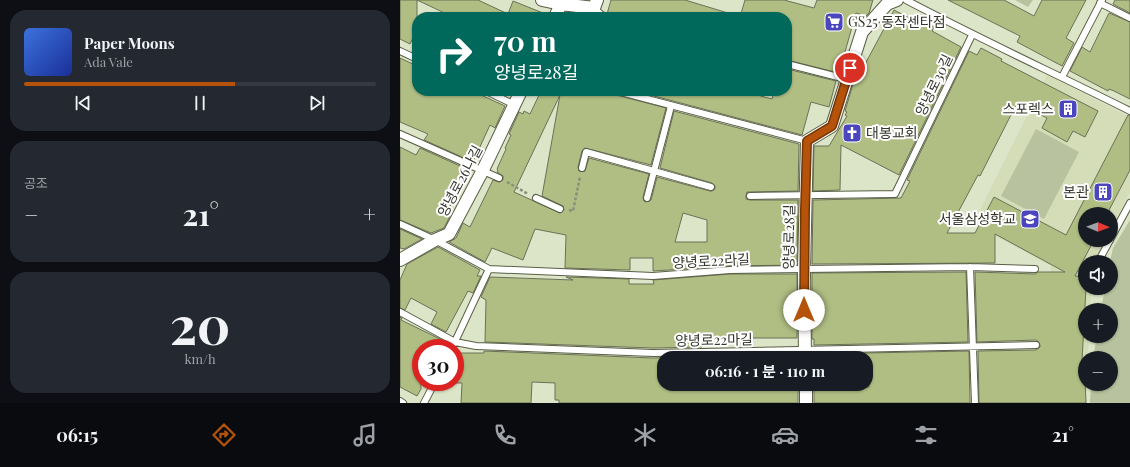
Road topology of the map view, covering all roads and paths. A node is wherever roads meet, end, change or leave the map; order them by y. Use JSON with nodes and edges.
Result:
{"nodes":[{"id":1,"x":542,"y":0,"type":"edge"},
{"id":2,"x":897,"y":0,"type":"edge"},
{"id":3,"x":906,"y":0,"type":"edge"},
{"id":4,"x":1101,"y":2,"type":"edge"},
{"id":5,"x":561,"y":4,"type":"junction"},
{"id":6,"x":595,"y":4,"type":"edge"},
{"id":7,"x":557,"y":12,"type":"edge"},
{"id":8,"x":1130,"y":18,"type":"edge"},
{"id":9,"x":972,"y":35,"type":"junction"},
{"id":10,"x":400,"y":51,"type":"edge"},
{"id":11,"x":412,"y":57,"type":"edge"},
{"id":12,"x":792,"y":65,"type":"edge"},
{"id":13,"x":1062,"y":77,"type":"junction"},
{"id":14,"x":846,"y":79,"type":"junction"},
{"id":15,"x":496,"y":96,"type":"edge"},
{"id":16,"x":518,"y":96,"type":"edge"},
{"id":17,"x":635,"y":96,"type":"edge"},
{"id":18,"x":514,"y":105,"type":"junction"},
{"id":19,"x":672,"y":106,"type":"junction"},
{"id":20,"x":1130,"y":111,"type":"edge"},
{"id":21,"x":400,"y":134,"type":"edge"},
{"id":22,"x":807,"y":141,"type":"junction"},
{"id":23,"x":582,"y":168,"type":"joint"},
{"id":24,"x":483,"y":170,"type":"junction"},
{"id":25,"x":654,"y":171,"type":"junction"},
{"id":26,"x":499,"y":178,"type":"joint"},
{"id":27,"x":711,"y":187,"type":"dead end"},
{"id":28,"x":805,"y":195,"type":"junction"},
{"id":29,"x":750,"y":196,"type":"dead end"},
{"id":30,"x":536,"y":198,"type":"joint"},
{"id":31,"x":647,"y":198,"type":"dead end"},
{"id":32,"x":1130,"y":204,"type":"edge"},
{"id":33,"x":560,"y":209,"type":"joint"},
{"id":34,"x":400,"y":224,"type":"edge"},
{"id":35,"x":1118,"y":226,"type":"edge"},
{"id":36,"x":435,"y":240,"type":"junction"},
{"id":37,"x":400,"y":260,"type":"edge"},
{"id":38,"x":970,"y":267,"type":"junction"},
{"id":39,"x":489,"y":269,"type":"junction"},
{"id":40,"x":1035,"y":269,"type":"dead end"},
{"id":41,"x":804,"y":270,"type":"junction"},
{"id":42,"x":400,"y":312,"type":"edge"},
{"id":43,"x":444,"y":339,"type":"edge"},
{"id":44,"x":457,"y":339,"type":"edge"},
{"id":45,"x":464,"y":345,"type":"edge"},
{"id":46,"x":1036,"y":345,"type":"dead end"},
{"id":47,"x":973,"y":346,"type":"junction"},
{"id":48,"x":805,"y":351,"type":"edge"},
{"id":49,"x":868,"y":351,"type":"edge"},
{"id":50,"x":657,"y":353,"type":"edge"},
{"id":51,"x":430,"y":391,"type":"edge"},
{"id":52,"x":806,"y":391,"type":"edge"},
{"id":53,"x":400,"y":401,"type":"edge"},
{"id":54,"x":403,"y":403,"type":"edge"},
{"id":55,"x":424,"y":403,"type":"edge"},
{"id":56,"x":806,"y":403,"type":"edge"},
{"id":57,"x":975,"y":403,"type":"edge"}],
"edges":[{"from":1,"to":5,"type":"street"},
{"from":2,"to":14,"type":"street"},
{"from":3,"to":9,"type":"lane"},
{"from":4,"to":8,"type":"lane"},
{"from":4,"to":13,"type":"lane"},
{"from":5,"to":6,"type":"street"},
{"from":5,"to":7,"type":"street"},
{"from":9,"to":13,"type":"lane"},
{"from":9,"to":28,"type":"lane","name":"양녕로30길"},
{"from":10,"to":11,"type":"lane"},
{"from":12,"to":14,"type":"lane"},
{"from":13,"to":20,"type":"lane"},
{"from":14,"to":22,"type":"street"},
{"from":15,"to":18,"type":"lane"},
{"from":16,"to":18,"type":"street","name":"양녕로26나길"},
{"from":17,"to":19,"type":"lane"},
{"from":18,"to":24,"type":"street","name":"양녕로26나길"},
{"from":19,"to":22,"type":"lane"},
{"from":19,"to":25,"type":"lane"},
{"from":21,"to":24,"type":"lane"},
{"from":22,"to":28,"type":"street","name":"양녕로28길"},
{"from":23,"to":25,"type":"lane"},
{"from":23,"to":33,"type":"path"},
{"from":24,"to":26,"type":"lane"},
{"from":24,"to":36,"type":"street","name":"양녕로26나길"},
{"from":25,"to":27,"type":"lane"},
{"from":25,"to":31,"type":"lane"},
{"from":26,"to":30,"type":"path"},
{"from":28,"to":29,"type":"lane"},
{"from":28,"to":41,"type":"street","name":"양녕로28길"},
{"from":30,"to":33,"type":"lane"},
{"from":32,"to":35,"type":"lane"},
{"from":34,"to":36,"type":"lane","name":"양녕로22라길"},
{"from":36,"to":37,"type":"street","name":"양녕로26나길"},
{"from":36,"to":39,"type":"lane","name":"양녕로22라길"},
{"from":38,"to":40,"type":"lane","name":"양녕로22라길"},
{"from":38,"to":41,"type":"lane","name":"양녕로22라길"},
{"from":38,"to":47,"type":"lane"},
{"from":39,"to":41,"type":"lane","name":"양녕로22라길"},
{"from":39,"to":44,"type":"lane"},
{"from":41,"to":48,"type":"street","name":"양녕로28길"},
{"from":42,"to":43,"type":"lane","name":"양녕로22마길"},
{"from":45,"to":50,"type":"lane","name":"양녕로22마길"},
{"from":46,"to":47,"type":"lane","name":"양녕로22마길"},
{"from":47,"to":49,"type":"lane","name":"양녕로22마길"},
{"from":47,"to":57,"type":"lane"},
{"from":51,"to":55,"type":"lane"},
{"from":52,"to":56,"type":"street"},
{"from":53,"to":54,"type":"lane"}]}
